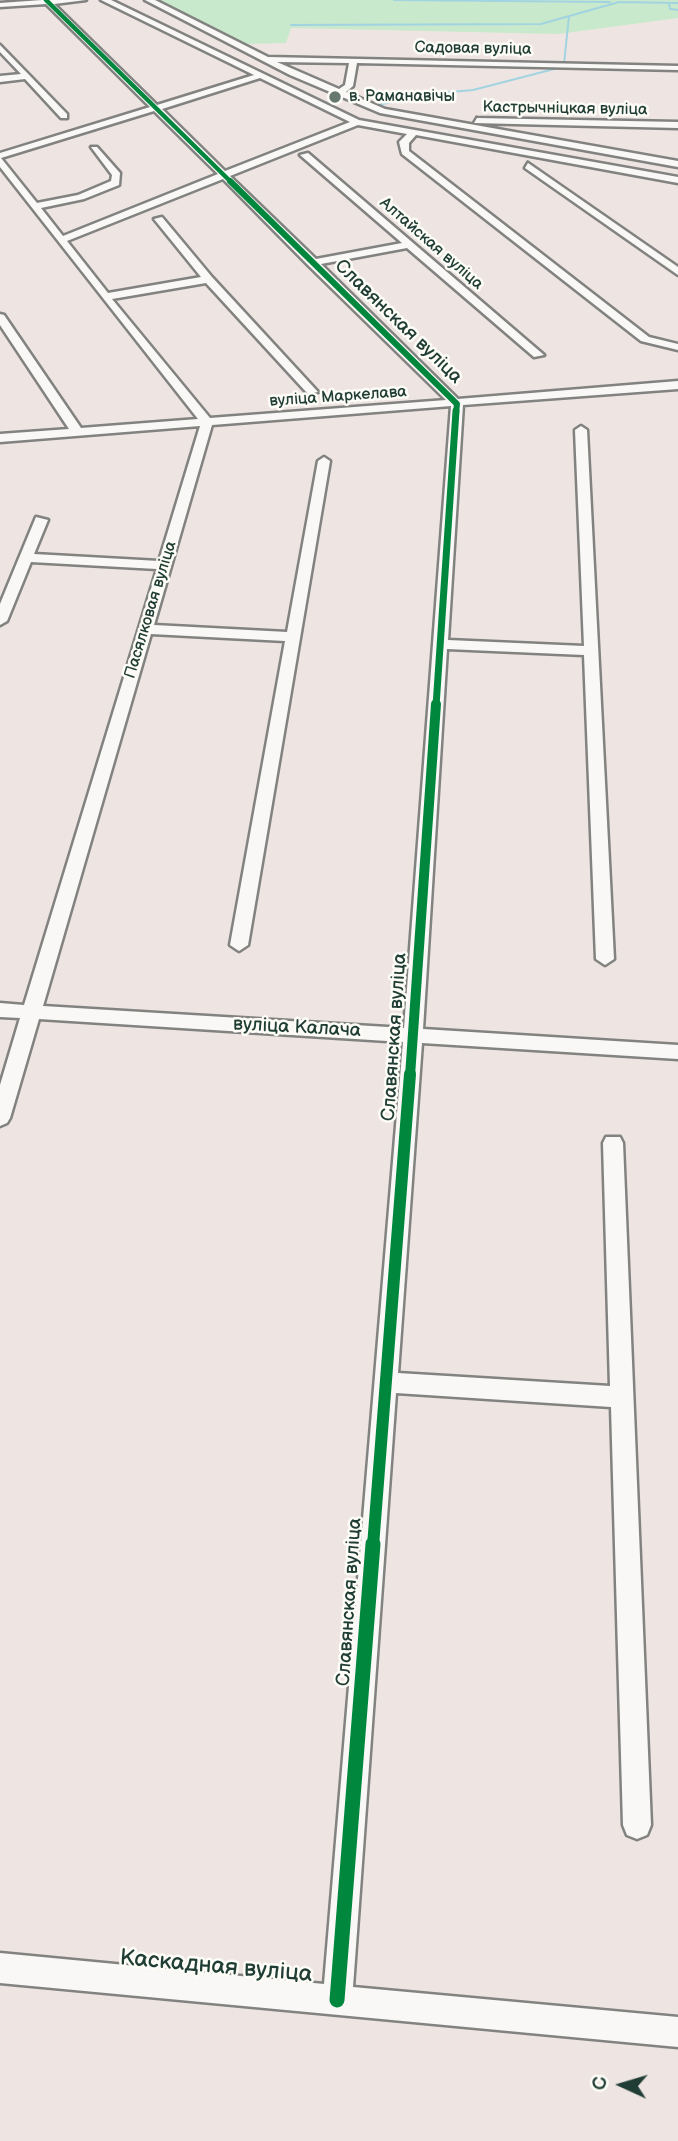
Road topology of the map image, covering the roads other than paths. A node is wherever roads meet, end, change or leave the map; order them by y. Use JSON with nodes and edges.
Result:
{"nodes":[{"id":1,"x":82,"y":0,"type":"edge"},
{"id":2,"x":105,"y":0,"type":"edge"},
{"id":3,"x":149,"y":0,"type":"edge"},
{"id":4,"x":45,"y":1,"type":"edge"},
{"id":5,"x":0,"y":5,"type":"edge"},
{"id":6,"x":0,"y":47,"type":"edge"},
{"id":7,"x":267,"y":60,"type":"junction"},
{"id":8,"x":354,"y":60,"type":"junction"},
{"id":9,"x":678,"y":68,"type":"edge"},
{"id":10,"x":293,"y":73,"type":"junction"},
{"id":11,"x":258,"y":75,"type":"junction"},
{"id":12,"x":26,"y":76,"type":"junction"},
{"id":13,"x":0,"y":79,"type":"edge"},
{"id":14,"x":338,"y":94,"type":"junction"},
{"id":15,"x":153,"y":109,"type":"junction"},
{"id":16,"x":64,"y":116,"type":"dead end"},
{"id":17,"x":516,"y":120,"type":"junction"},
{"id":18,"x":357,"y":122,"type":"junction"},
{"id":19,"x":451,"y":125,"type":"junction"},
{"id":20,"x":678,"y":125,"type":"edge"},
{"id":21,"x":412,"y":134,"type":"junction"},
{"id":22,"x":519,"y":137,"type":"junction"},
{"id":23,"x":94,"y":149,"type":"dead end"},
{"id":24,"x":305,"y":155,"type":"dead end"},
{"id":25,"x":0,"y":159,"type":"edge"},
{"id":26,"x":678,"y":164,"type":"edge"},
{"id":27,"x":528,"y":166,"type":"dead end"},
{"id":28,"x":221,"y":174,"type":"junction"},
{"id":29,"x":678,"y":180,"type":"edge"},
{"id":30,"x":36,"y":206,"type":"junction"},
{"id":31,"x":159,"y":219,"type":"dead end"},
{"id":32,"x":63,"y":239,"type":"junction"},
{"id":33,"x":408,"y":246,"type":"junction"},
{"id":34,"x":312,"y":263,"type":"junction"},
{"id":35,"x":678,"y":272,"type":"edge"},
{"id":36,"x":208,"y":279,"type":"junction"},
{"id":37,"x":105,"y":297,"type":"junction"},
{"id":38,"x":0,"y":317,"type":"edge"},
{"id":39,"x":678,"y":347,"type":"edge"},
{"id":40,"x":538,"y":355,"type":"dead end"},
{"id":41,"x":678,"y":385,"type":"edge"},
{"id":42,"x":312,"y":392,"type":"dead end"},
{"id":43,"x":457,"y":404,"type":"junction"},
{"id":44,"x":207,"y":422,"type":"junction"},
{"id":45,"x":581,"y":430,"type":"dead end"},
{"id":46,"x":77,"y":431,"type":"junction"},
{"id":47,"x":0,"y":438,"type":"edge"},
{"id":48,"x":324,"y":461,"type":"dead end"},
{"id":49,"x":41,"y":520,"type":"dead end"},
{"id":50,"x":26,"y":558,"type":"junction"},
{"id":51,"x":165,"y":565,"type":"junction"},
{"id":52,"x":0,"y":621,"type":"edge"},
{"id":53,"x":146,"y":629,"type":"junction"},
{"id":54,"x":294,"y":637,"type":"junction"},
{"id":55,"x":439,"y":645,"type":"junction"},
{"id":56,"x":591,"y":651,"type":"junction"},
{"id":57,"x":239,"y":945,"type":"dead end"},
{"id":58,"x":605,"y":959,"type":"dead end"},
{"id":59,"x":0,"y":1010,"type":"edge"},
{"id":60,"x":32,"y":1012,"type":"junction"},
{"id":61,"x":414,"y":1035,"type":"junction"},
{"id":62,"x":678,"y":1052,"type":"edge"},
{"id":63,"x":0,"y":1118,"type":"edge"},
{"id":64,"x":613,"y":1143,"type":"dead end"},
{"id":65,"x":385,"y":1382,"type":"junction"},
{"id":66,"x":622,"y":1397,"type":"junction"},
{"id":67,"x":637,"y":1825,"type":"dead end"},
{"id":68,"x":0,"y":1968,"type":"edge"},
{"id":69,"x":337,"y":2000,"type":"junction"},
{"id":70,"x":678,"y":2032,"type":"edge"}],
"edges":[{"from":1,"to":4,"type":"street"},
{"from":2,"to":11,"type":"street"},
{"from":3,"to":7,"type":"street"},
{"from":4,"to":5,"type":"street"},
{"from":4,"to":15,"type":"street","name":"Славянская вуліца"},
{"from":6,"to":12,"type":"street"},
{"from":7,"to":8,"type":"street","name":"Садовая вуліца"},
{"from":7,"to":10,"type":"street"},
{"from":8,"to":9,"type":"street","name":"Садовая вуліца"},
{"from":8,"to":14,"type":"street"},
{"from":10,"to":11,"type":"street"},
{"from":10,"to":14,"type":"street"},
{"from":11,"to":15,"type":"street"},
{"from":11,"to":18,"type":"street"},
{"from":12,"to":13,"type":"street"},
{"from":12,"to":16,"type":"street"},
{"from":14,"to":19,"type":"street"},
{"from":15,"to":25,"type":"street"},
{"from":15,"to":28,"type":"street","name":"Славянская вуліца"},
{"from":17,"to":19,"type":"street","name":"Кастрычніцкая вуліца"},
{"from":17,"to":20,"type":"street","name":"Кастрычніцкая вуліца"},
{"from":17,"to":22,"type":"street"},
{"from":18,"to":21,"type":"street"},
{"from":18,"to":28,"type":"street"},
{"from":19,"to":22,"type":"street"},
{"from":21,"to":29,"type":"street"},
{"from":21,"to":39,"type":"street"},
{"from":22,"to":26,"type":"street"},
{"from":23,"to":30,"type":"street"},
{"from":24,"to":33,"type":"street","name":"Алтайская вуліца"},
{"from":25,"to":30,"type":"street"},
{"from":27,"to":35,"type":"street"},
{"from":28,"to":32,"type":"street"},
{"from":28,"to":34,"type":"street","name":"Славянская вуліца"},
{"from":30,"to":32,"type":"street"},
{"from":31,"to":36,"type":"street"},
{"from":32,"to":37,"type":"street"},
{"from":33,"to":34,"type":"street"},
{"from":33,"to":40,"type":"street","name":"Алтайская вуліца"},
{"from":34,"to":43,"type":"street","name":"Славянская вуліца"},
{"from":36,"to":37,"type":"street"},
{"from":36,"to":42,"type":"street"},
{"from":37,"to":44,"type":"street"},
{"from":38,"to":46,"type":"street"},
{"from":41,"to":43,"type":"street","name":"вуліца Маркелава"},
{"from":43,"to":44,"type":"street","name":"вуліца Маркелава"},
{"from":43,"to":55,"type":"street","name":"Славянская вуліца"},
{"from":44,"to":46,"type":"street","name":"вуліца Маркелава"},
{"from":44,"to":51,"type":"street","name":"Пасялковая вуліца"},
{"from":45,"to":56,"type":"street"},
{"from":46,"to":47,"type":"street","name":"вуліца Маркелава"},
{"from":48,"to":54,"type":"street"},
{"from":49,"to":50,"type":"street"},
{"from":50,"to":51,"type":"street"},
{"from":50,"to":52,"type":"street"},
{"from":51,"to":53,"type":"street","name":"Пасялковая вуліца"},
{"from":53,"to":54,"type":"street"},
{"from":53,"to":60,"type":"street","name":"Пасялковая вуліца"},
{"from":54,"to":57,"type":"street"},
{"from":55,"to":56,"type":"street"},
{"from":55,"to":61,"type":"street","name":"Славянская вуліца"},
{"from":56,"to":58,"type":"street"},
{"from":59,"to":60,"type":"street","name":"вуліца Калача"},
{"from":60,"to":61,"type":"street","name":"вуліца Калача"},
{"from":60,"to":63,"type":"street","name":"Пасялковая вуліца"},
{"from":61,"to":62,"type":"street","name":"вуліца Калача"},
{"from":61,"to":65,"type":"street","name":"Славянская вуліца"},
{"from":64,"to":66,"type":"street"},
{"from":65,"to":66,"type":"street"},
{"from":65,"to":69,"type":"street","name":"Славянская вуліца"},
{"from":66,"to":67,"type":"street"},
{"from":68,"to":69,"type":"street","name":"Каскадная вуліца"},
{"from":69,"to":70,"type":"street","name":"Каскадная вуліца"}]}
